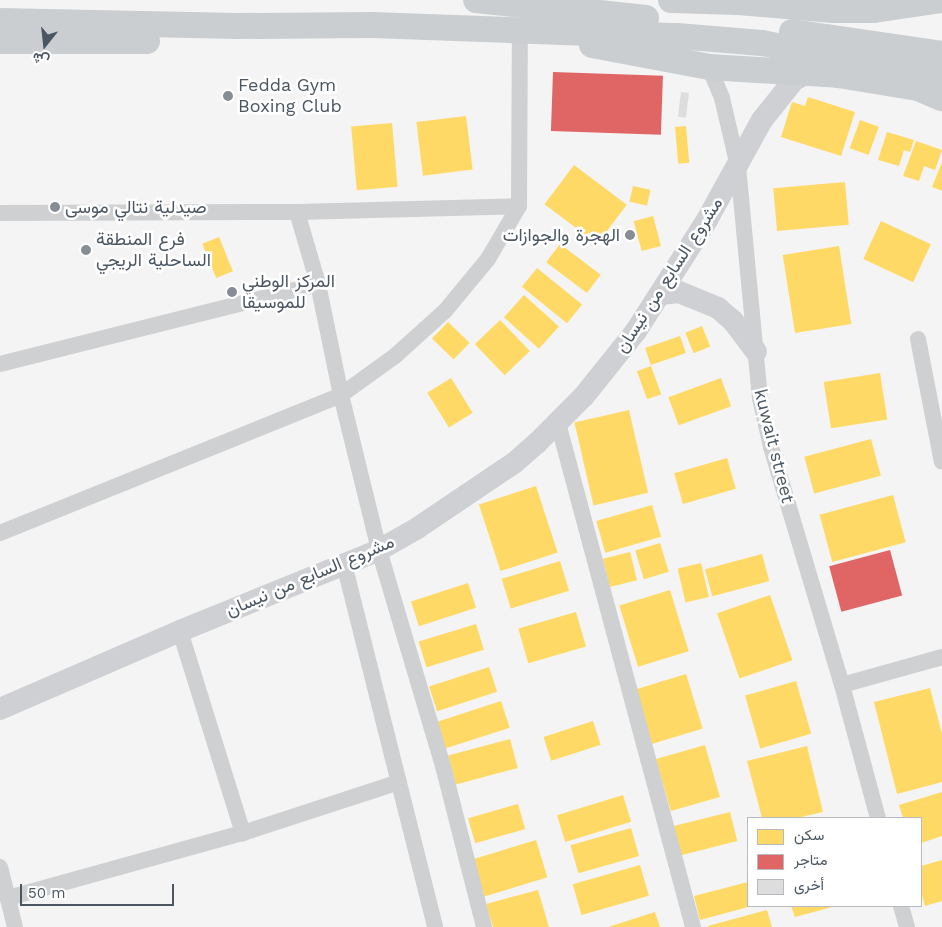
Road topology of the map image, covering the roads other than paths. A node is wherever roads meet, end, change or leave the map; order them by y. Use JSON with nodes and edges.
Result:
{"nodes":[{"id":1,"x":476,"y":0,"type":"edge"},
{"id":2,"x":671,"y":0,"type":"edge"},
{"id":3,"x":942,"y":0,"type":"edge"},
{"id":4,"x":738,"y":1,"type":"edge"},
{"id":5,"x":783,"y":2,"type":"edge"},
{"id":6,"x":0,"y":21,"type":"edge"},
{"id":7,"x":238,"y":26,"type":"junction"},
{"id":8,"x":520,"y":29,"type":"junction"},
{"id":9,"x":0,"y":41,"type":"edge"},
{"id":10,"x":942,"y":54,"type":"edge"},
{"id":11,"x":709,"y":67,"type":"junction"},
{"id":12,"x":807,"y":73,"type":"junction"},
{"id":13,"x":942,"y":74,"type":"edge"},
{"id":14,"x":942,"y":98,"type":"edge"},
{"id":15,"x":738,"y":166,"type":"junction"},
{"id":16,"x":519,"y":206,"type":"junction"},
{"id":17,"x":297,"y":212,"type":"junction"},
{"id":18,"x":0,"y":213,"type":"edge"},
{"id":19,"x":318,"y":284,"type":"junction"},
{"id":20,"x":661,"y":294,"type":"junction"},
{"id":21,"x":918,"y":339,"type":"dead end"},
{"id":22,"x":756,"y":351,"type":"junction"},
{"id":23,"x":0,"y":364,"type":"edge"},
{"id":24,"x":341,"y":395,"type":"junction"},
{"id":25,"x":558,"y":423,"type":"junction"},
{"id":26,"x":942,"y":462,"type":"edge"},
{"id":27,"x":0,"y":533,"type":"edge"},
{"id":28,"x":379,"y":550,"type":"junction"},
{"id":29,"x":344,"y":564,"type":"junction"},
{"id":30,"x":180,"y":630,"type":"junction"},
{"id":31,"x":942,"y":657,"type":"edge"},
{"id":32,"x":842,"y":685,"type":"junction"},
{"id":33,"x":0,"y":709,"type":"edge"},
{"id":34,"x":399,"y":782,"type":"junction"},
{"id":35,"x":878,"y":817,"type":"edge"},
{"id":36,"x":243,"y":834,"type":"junction"},
{"id":37,"x":0,"y":867,"type":"edge"},
{"id":38,"x":8,"y":898,"type":"junction"},
{"id":39,"x":901,"y":907,"type":"edge"},
{"id":40,"x":15,"y":927,"type":"edge"},
{"id":41,"x":435,"y":927,"type":"edge"},
{"id":42,"x":484,"y":927,"type":"edge"},
{"id":43,"x":693,"y":927,"type":"edge"},
{"id":44,"x":907,"y":927,"type":"edge"}],
"edges":[{"from":1,"to":10,"type":"main road"},
{"from":2,"to":4,"type":"main road"},
{"from":3,"to":5,"type":"main road"},
{"from":4,"to":5,"type":"main road"},
{"from":6,"to":7,"type":"main road"},
{"from":7,"to":8,"type":"main road"},
{"from":7,"to":9,"type":"main road"},
{"from":8,"to":11,"type":"main road"},
{"from":8,"to":13,"type":"main road"},
{"from":8,"to":16,"type":"street"},
{"from":11,"to":12,"type":"main road"},
{"from":11,"to":15,"type":"street","name":"kuwait street"},
{"from":12,"to":14,"type":"main road"},
{"from":12,"to":15,"type":"main road","name":"مشروع السابع من نيسان"},
{"from":15,"to":20,"type":"main road","name":"مشروع السابع من نيسان"},
{"from":15,"to":22,"type":"street","name":"kuwait street"},
{"from":16,"to":17,"type":"street"},
{"from":16,"to":24,"type":"street"},
{"from":17,"to":18,"type":"street"},
{"from":17,"to":19,"type":"street"},
{"from":19,"to":23,"type":"street"},
{"from":19,"to":24,"type":"street"},
{"from":20,"to":22,"type":"main road"},
{"from":20,"to":25,"type":"main road","name":"مشروع السابع من نيسان"},
{"from":21,"to":26,"type":"street"},
{"from":22,"to":32,"type":"street","name":"kuwait street"},
{"from":24,"to":27,"type":"street"},
{"from":24,"to":28,"type":"street"},
{"from":25,"to":28,"type":"main road","name":"مشروع السابع من نيسان"},
{"from":25,"to":43,"type":"street"},
{"from":28,"to":29,"type":"main road","name":"مشروع السابع من نيسان"},
{"from":28,"to":42,"type":"street"},
{"from":29,"to":30,"type":"main road","name":"مشروع السابع من نيسان"},
{"from":29,"to":34,"type":"street"},
{"from":30,"to":33,"type":"main road","name":"مشروع السابع من نيسان"},
{"from":30,"to":36,"type":"street"},
{"from":31,"to":32,"type":"street"},
{"from":32,"to":35,"type":"street","name":"kuwait street"},
{"from":34,"to":36,"type":"street"},
{"from":34,"to":41,"type":"street"},
{"from":36,"to":38,"type":"street"},
{"from":37,"to":38,"type":"street"},
{"from":38,"to":40,"type":"street"},
{"from":39,"to":44,"type":"street"}]}
